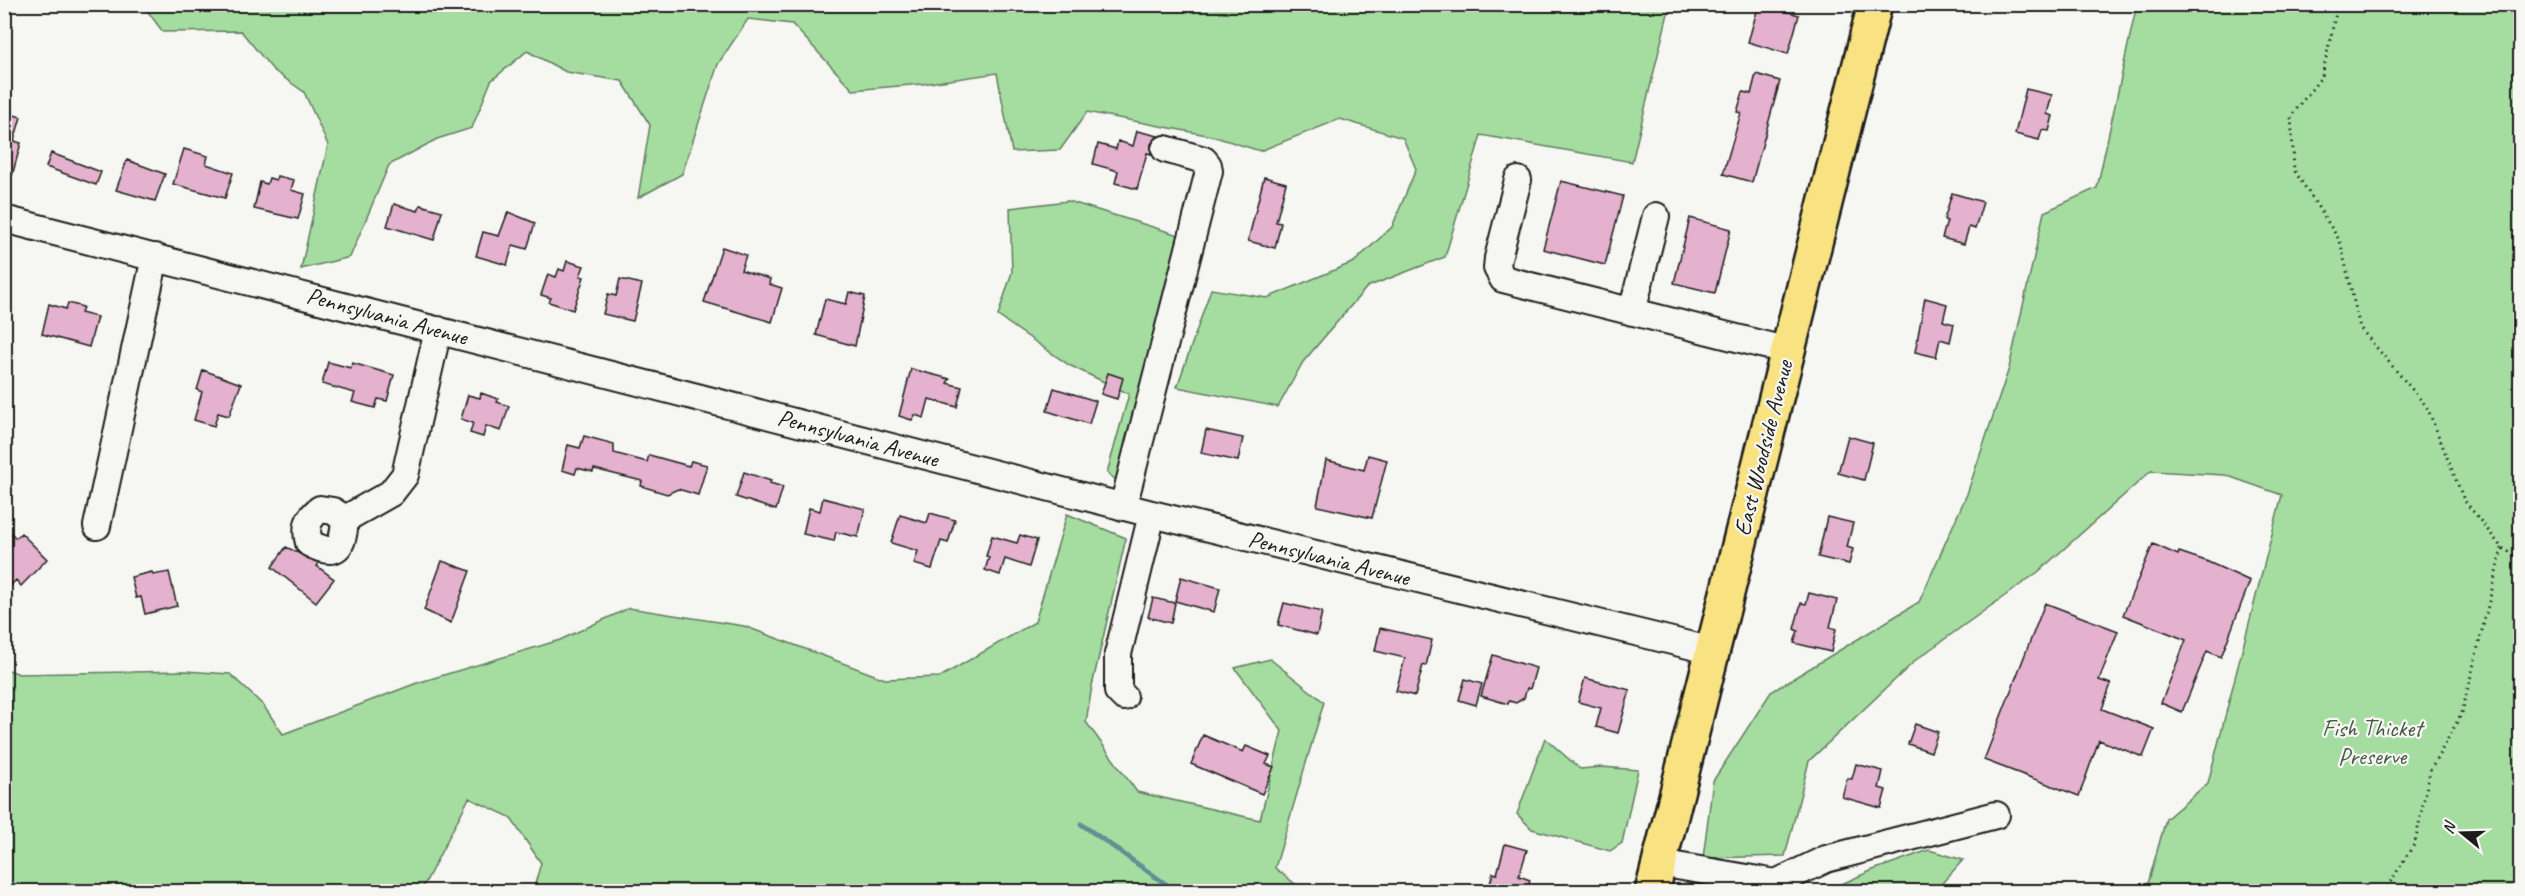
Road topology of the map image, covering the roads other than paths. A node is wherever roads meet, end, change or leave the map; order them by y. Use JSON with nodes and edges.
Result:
{"nodes":[{"id":1,"x":1875,"y":4,"type":"edge"},
{"id":2,"x":1165,"y":149,"type":"dead end"},
{"id":3,"x":1518,"y":180,"type":"dead end"},
{"id":4,"x":1656,"y":216,"type":"dead end"},
{"id":5,"x":4,"y":219,"type":"edge"},
{"id":6,"x":155,"y":257,"type":"junction"},
{"id":7,"x":1632,"y":312,"type":"junction"},
{"id":8,"x":438,"y":330,"type":"junction"},
{"id":9,"x":1788,"y":351,"type":"junction"},
{"id":10,"x":1123,"y":507,"type":"junction"},
{"id":11,"x":1152,"y":514,"type":"junction"},
{"id":12,"x":345,"y":519,"type":"dead end"},
{"id":13,"x":97,"y":526,"type":"dead end"},
{"id":14,"x":1713,"y":651,"type":"junction"},
{"id":15,"x":1124,"y":697,"type":"dead end"},
{"id":16,"x":1996,"y":815,"type":"dead end"},
{"id":17,"x":1655,"y":877,"type":"edge"}],
"edges":[{"from":1,"to":9,"type":"main road","name":"East Woodside Avenue"},
{"from":2,"to":10,"type":"street"},
{"from":3,"to":7,"type":"street"},
{"from":4,"to":7,"type":"street"},
{"from":5,"to":6,"type":"street","name":"Pennsylvania Avenue"},
{"from":6,"to":8,"type":"street","name":"Pennsylvania Avenue"},
{"from":6,"to":13,"type":"street"},
{"from":7,"to":9,"type":"street"},
{"from":8,"to":10,"type":"street","name":"Pennsylvania Avenue"},
{"from":8,"to":12,"type":"street"},
{"from":9,"to":14,"type":"main road","name":"East Woodside Avenue"},
{"from":10,"to":11,"type":"street","name":"Pennsylvania Avenue"},
{"from":11,"to":14,"type":"street","name":"Pennsylvania Avenue"},
{"from":11,"to":15,"type":"street"},
{"from":14,"to":17,"type":"main road","name":"East Woodside Avenue"},
{"from":16,"to":17,"type":"street"}]}
